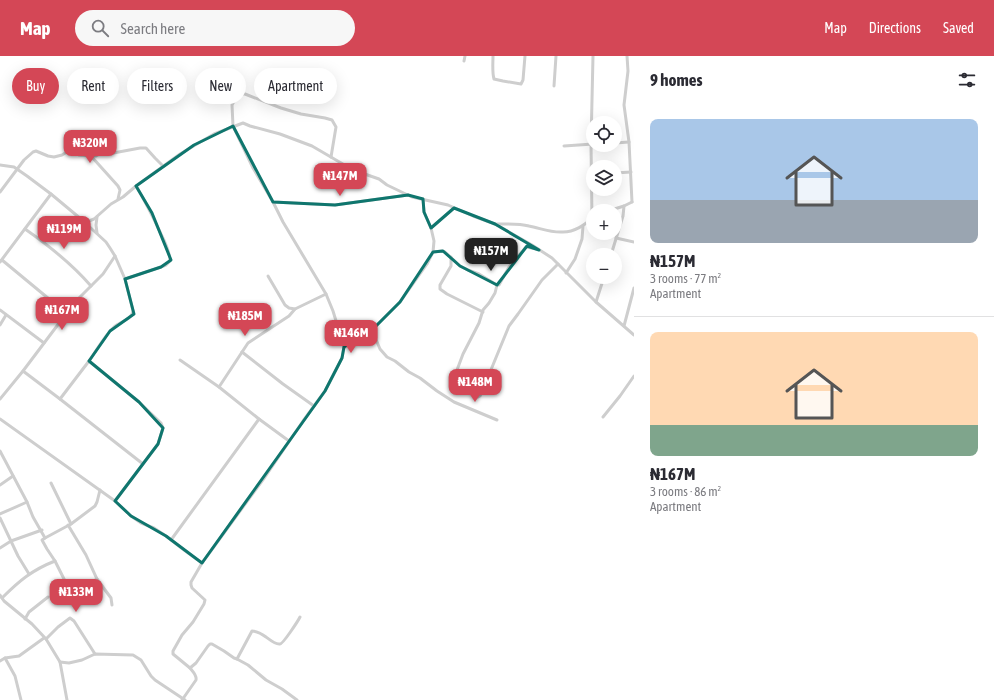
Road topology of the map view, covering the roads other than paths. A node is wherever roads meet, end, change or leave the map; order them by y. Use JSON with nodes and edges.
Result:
{"nodes":[{"id":1,"x":465,"y":56,"type":"edge"},
{"id":2,"x":493,"y":56,"type":"edge"},
{"id":3,"x":525,"y":56,"type":"edge"},
{"id":4,"x":556,"y":56,"type":"edge"},
{"id":5,"x":593,"y":56,"type":"edge"},
{"id":6,"x":627,"y":56,"type":"edge"},
{"id":7,"x":464,"y":61,"type":"dead end"},
{"id":8,"x":554,"y":86,"type":"dead end"},
{"id":9,"x":592,"y":116,"type":"edge"},
{"id":10,"x":234,"y":126,"type":"junction"},
{"id":11,"x":622,"y":142,"type":"edge"},
{"id":12,"x":629,"y":142,"type":"junction"},
{"id":13,"x":586,"y":144,"type":"edge"},
{"id":14,"x":564,"y":146,"type":"dead end"},
{"id":15,"x":91,"y":156,"type":"junction"},
{"id":16,"x":332,"y":157,"type":"junction"},
{"id":17,"x":0,"y":165,"type":"edge"},
{"id":18,"x":163,"y":166,"type":"junction"},
{"id":19,"x":17,"y":169,"type":"junction"},
{"id":20,"x":631,"y":172,"type":"junction"},
{"id":21,"x":622,"y":173,"type":"edge"},
{"id":22,"x":136,"y":186,"type":"junction"},
{"id":23,"x":0,"y":192,"type":"edge"},
{"id":24,"x":51,"y":194,"type":"junction"},
{"id":25,"x":408,"y":195,"type":"junction"},
{"id":26,"x":423,"y":199,"type":"junction"},
{"id":27,"x":118,"y":200,"type":"junction"},
{"id":28,"x":273,"y":202,"type":"junction"},
{"id":29,"x":633,"y":202,"type":"edge"},
{"id":30,"x":624,"y":206,"type":"joint"},
{"id":31,"x":454,"y":208,"type":"junction"},
{"id":32,"x":97,"y":217,"type":"junction"},
{"id":33,"x":81,"y":219,"type":"junction"},
{"id":34,"x":622,"y":219,"type":"edge"},
{"id":35,"x":495,"y":224,"type":"junction"},
{"id":36,"x":586,"y":224,"type":"edge"},
{"id":37,"x":583,"y":226,"type":"junction"},
{"id":38,"x":431,"y":228,"type":"junction"},
{"id":39,"x":25,"y":229,"type":"junction"},
{"id":40,"x":98,"y":235,"type":"junction"},
{"id":41,"x":622,"y":239,"type":"edge"},
{"id":42,"x":634,"y":242,"type":"edge"},
{"id":43,"x":539,"y":250,"type":"junction"},
{"id":44,"x":433,"y":252,"type":"junction"},
{"id":45,"x":116,"y":256,"type":"junction"},
{"id":46,"x":450,"y":257,"type":"junction"},
{"id":47,"x":1,"y":261,"type":"edge"},
{"id":48,"x":558,"y":264,"type":"junction"},
{"id":49,"x":566,"y":273,"type":"junction"},
{"id":50,"x":268,"y":276,"type":"dead end"},
{"id":51,"x":125,"y":279,"type":"junction"},
{"id":52,"x":602,"y":284,"type":"edge"},
{"id":53,"x":91,"y":286,"type":"junction"},
{"id":54,"x":498,"y":286,"type":"junction"},
{"id":55,"x":634,"y":288,"type":"edge"},
{"id":56,"x":326,"y":294,"type":"junction"},
{"id":57,"x":596,"y":302,"type":"junction"},
{"id":58,"x":295,"y":309,"type":"junction"},
{"id":59,"x":0,"y":310,"type":"edge"},
{"id":60,"x":483,"y":312,"type":"junction"},
{"id":61,"x":66,"y":313,"type":"junction"},
{"id":62,"x":6,"y":315,"type":"junction"},
{"id":63,"x":0,"y":325,"type":"edge"},
{"id":64,"x":624,"y":326,"type":"junction"},
{"id":65,"x":372,"y":330,"type":"junction"},
{"id":66,"x":634,"y":335,"type":"edge"},
{"id":67,"x":44,"y":343,"type":"junction"},
{"id":68,"x":344,"y":347,"type":"junction"},
{"id":69,"x":242,"y":352,"type":"junction"},
{"id":70,"x":180,"y":360,"type":"dead end"},
{"id":71,"x":89,"y":361,"type":"junction"},
{"id":72,"x":23,"y":371,"type":"junction"},
{"id":73,"x":634,"y":376,"type":"edge"},
{"id":74,"x":219,"y":387,"type":"junction"},
{"id":75,"x":60,"y":399,"type":"junction"},
{"id":76,"x":0,"y":400,"type":"edge"},
{"id":77,"x":314,"y":406,"type":"junction"},
{"id":78,"x":603,"y":417,"type":"dead end"},
{"id":79,"x":259,"y":419,"type":"junction"},
{"id":80,"x":497,"y":420,"type":"dead end"},
{"id":81,"x":1,"y":421,"type":"edge"},
{"id":82,"x":289,"y":441,"type":"junction"},
{"id":83,"x":0,"y":451,"type":"edge"},
{"id":84,"x":143,"y":464,"type":"junction"},
{"id":85,"x":13,"y":476,"type":"junction"},
{"id":86,"x":51,"y":484,"type":"dead end"},
{"id":87,"x":0,"y":485,"type":"edge"},
{"id":88,"x":100,"y":490,"type":"junction"},
{"id":89,"x":115,"y":501,"type":"junction"},
{"id":90,"x":27,"y":502,"type":"junction"},
{"id":91,"x":0,"y":514,"type":"edge"},
{"id":92,"x":0,"y":518,"type":"edge"},
{"id":93,"x":70,"y":524,"type":"junction"},
{"id":94,"x":42,"y":530,"type":"junction"},
{"id":95,"x":45,"y":538,"type":"junction"},
{"id":96,"x":171,"y":540,"type":"junction"},
{"id":97,"x":11,"y":541,"type":"junction"},
{"id":98,"x":0,"y":548,"type":"edge"},
{"id":99,"x":55,"y":561,"type":"junction"},
{"id":100,"x":202,"y":563,"type":"junction"},
{"id":101,"x":29,"y":574,"type":"junction"},
{"id":102,"x":97,"y":580,"type":"junction"},
{"id":103,"x":1,"y":596,"type":"edge"},
{"id":104,"x":48,"y":597,"type":"dead end"},
{"id":105,"x":112,"y":605,"type":"dead end"},
{"id":106,"x":300,"y":617,"type":"dead end"},
{"id":107,"x":25,"y":619,"type":"junction"},
{"id":108,"x":45,"y":639,"type":"junction"},
{"id":109,"x":95,"y":654,"type":"junction"},
{"id":110,"x":5,"y":658,"type":"junction"},
{"id":111,"x":237,"y":659,"type":"junction"},
{"id":112,"x":0,"y":661,"type":"edge"},
{"id":113,"x":60,"y":662,"type":"junction"},
{"id":114,"x":190,"y":668,"type":"junction"},
{"id":115,"x":21,"y":700,"type":"edge"},
{"id":116,"x":67,"y":700,"type":"edge"},
{"id":117,"x":183,"y":700,"type":"edge"},
{"id":118,"x":297,"y":700,"type":"edge"}],
"edges":[{"from":1,"to":7,"type":"street"},
{"from":2,"to":3,"type":"street"},
{"from":4,"to":8,"type":"street"},
{"from":5,"to":9,"type":"street"},
{"from":6,"to":12,"type":"street"},
{"from":10,"to":16,"type":"street"},
{"from":10,"to":16,"type":"street"},
{"from":10,"to":18,"type":"street"},
{"from":10,"to":28,"type":"street"},
{"from":11,"to":12,"type":"street"},
{"from":12,"to":20,"type":"street"},
{"from":13,"to":14,"type":"street"},
{"from":15,"to":18,"type":"street"},
{"from":15,"to":19,"type":"street"},
{"from":15,"to":27,"type":"street"},
{"from":16,"to":25,"type":"street"},
{"from":17,"to":19,"type":"street"},
{"from":18,"to":22,"type":"street"},
{"from":19,"to":23,"type":"street"},
{"from":19,"to":24,"type":"street"},
{"from":20,"to":21,"type":"street"},
{"from":20,"to":29,"type":"street"},
{"from":22,"to":27,"type":"street"},
{"from":22,"to":51,"type":"street"},
{"from":24,"to":33,"type":"street"},
{"from":24,"to":39,"type":"street"},
{"from":25,"to":26,"type":"street"},
{"from":25,"to":28,"type":"street"},
{"from":26,"to":31,"type":"street"},
{"from":26,"to":38,"type":"street"},
{"from":27,"to":32,"type":"street"},
{"from":28,"to":56,"type":"street"},
{"from":29,"to":30,"type":"street"},
{"from":30,"to":34,"type":"street"},
{"from":31,"to":35,"type":"street"},
{"from":31,"to":38,"type":"street"},
{"from":32,"to":33,"type":"street"},
{"from":32,"to":40,"type":"street"},
{"from":33,"to":40,"type":"street"},
{"from":35,"to":37,"type":"street"},
{"from":35,"to":43,"type":"street"},
{"from":36,"to":37,"type":"street"},
{"from":37,"to":49,"type":"street"},
{"from":38,"to":44,"type":"street"},
{"from":39,"to":47,"type":"street"},
{"from":39,"to":53,"type":"street"},
{"from":40,"to":45,"type":"street"},
{"from":41,"to":42,"type":"street"},
{"from":43,"to":48,"type":"street"},
{"from":43,"to":54,"type":"street"},
{"from":44,"to":46,"type":"street"},
{"from":44,"to":65,"type":"street"},
{"from":45,"to":51,"type":"street"},
{"from":45,"to":53,"type":"street"},
{"from":46,"to":54,"type":"street"},
{"from":46,"to":60,"type":"street"},
{"from":47,"to":61,"type":"street"},
{"from":48,"to":49,"type":"street"},
{"from":48,"to":60,"type":"street"},
{"from":49,"to":57,"type":"street"},
{"from":50,"to":58,"type":"street"},
{"from":51,"to":71,"type":"street"},
{"from":52,"to":57,"type":"street"},
{"from":53,"to":61,"type":"street"},
{"from":54,"to":60,"type":"street"},
{"from":55,"to":64,"type":"street"},
{"from":56,"to":58,"type":"street"},
{"from":56,"to":68,"type":"street"},
{"from":57,"to":64,"type":"street"},
{"from":58,"to":69,"type":"street"},
{"from":59,"to":62,"type":"street"},
{"from":61,"to":67,"type":"street"},
{"from":62,"to":63,"type":"street"},
{"from":62,"to":67,"type":"street"},
{"from":64,"to":66,"type":"street"},
{"from":65,"to":68,"type":"street"},
{"from":65,"to":80,"type":"street"},
{"from":67,"to":72,"type":"street"},
{"from":68,"to":77,"type":"street"},
{"from":69,"to":74,"type":"street"},
{"from":69,"to":77,"type":"street"},
{"from":70,"to":74,"type":"street"},
{"from":71,"to":75,"type":"street"},
{"from":71,"to":84,"type":"street"},
{"from":72,"to":75,"type":"street"},
{"from":72,"to":76,"type":"street"},
{"from":73,"to":78,"type":"street"},
{"from":74,"to":79,"type":"street"},
{"from":75,"to":84,"type":"street"},
{"from":77,"to":82,"type":"street"},
{"from":79,"to":82,"type":"street"},
{"from":79,"to":96,"type":"street"},
{"from":81,"to":88,"type":"street"},
{"from":82,"to":100,"type":"street"},
{"from":83,"to":85,"type":"street"},
{"from":84,"to":89,"type":"street"},
{"from":85,"to":87,"type":"street"},
{"from":85,"to":90,"type":"street"},
{"from":86,"to":93,"type":"street"},
{"from":88,"to":89,"type":"street"},
{"from":88,"to":93,"type":"street"},
{"from":89,"to":96,"type":"street"},
{"from":90,"to":91,"type":"street"},
{"from":90,"to":94,"type":"street"},
{"from":92,"to":97,"type":"street"},
{"from":93,"to":95,"type":"street"},
{"from":93,"to":102,"type":"street"},
{"from":94,"to":95,"type":"street"},
{"from":94,"to":97,"type":"street"},
{"from":95,"to":99,"type":"street"},
{"from":96,"to":100,"type":"street"},
{"from":97,"to":98,"type":"street"},
{"from":97,"to":101,"type":"street"},
{"from":99,"to":101,"type":"street"},
{"from":99,"to":102,"type":"street"},
{"from":100,"to":114,"type":"street"},
{"from":101,"to":103,"type":"street"},
{"from":102,"to":105,"type":"street"},
{"from":103,"to":107,"type":"street"},
{"from":104,"to":107,"type":"street"},
{"from":106,"to":111,"type":"street"},
{"from":107,"to":108,"type":"street"},
{"from":108,"to":109,"type":"street"},
{"from":108,"to":110,"type":"street"},
{"from":108,"to":113,"type":"street"},
{"from":109,"to":113,"type":"street"},
{"from":109,"to":117,"type":"street"},
{"from":110,"to":112,"type":"street"},
{"from":110,"to":115,"type":"street"},
{"from":111,"to":114,"type":"street"},
{"from":111,"to":118,"type":"street"},
{"from":113,"to":116,"type":"street"},
{"from":114,"to":117,"type":"street"}]}
